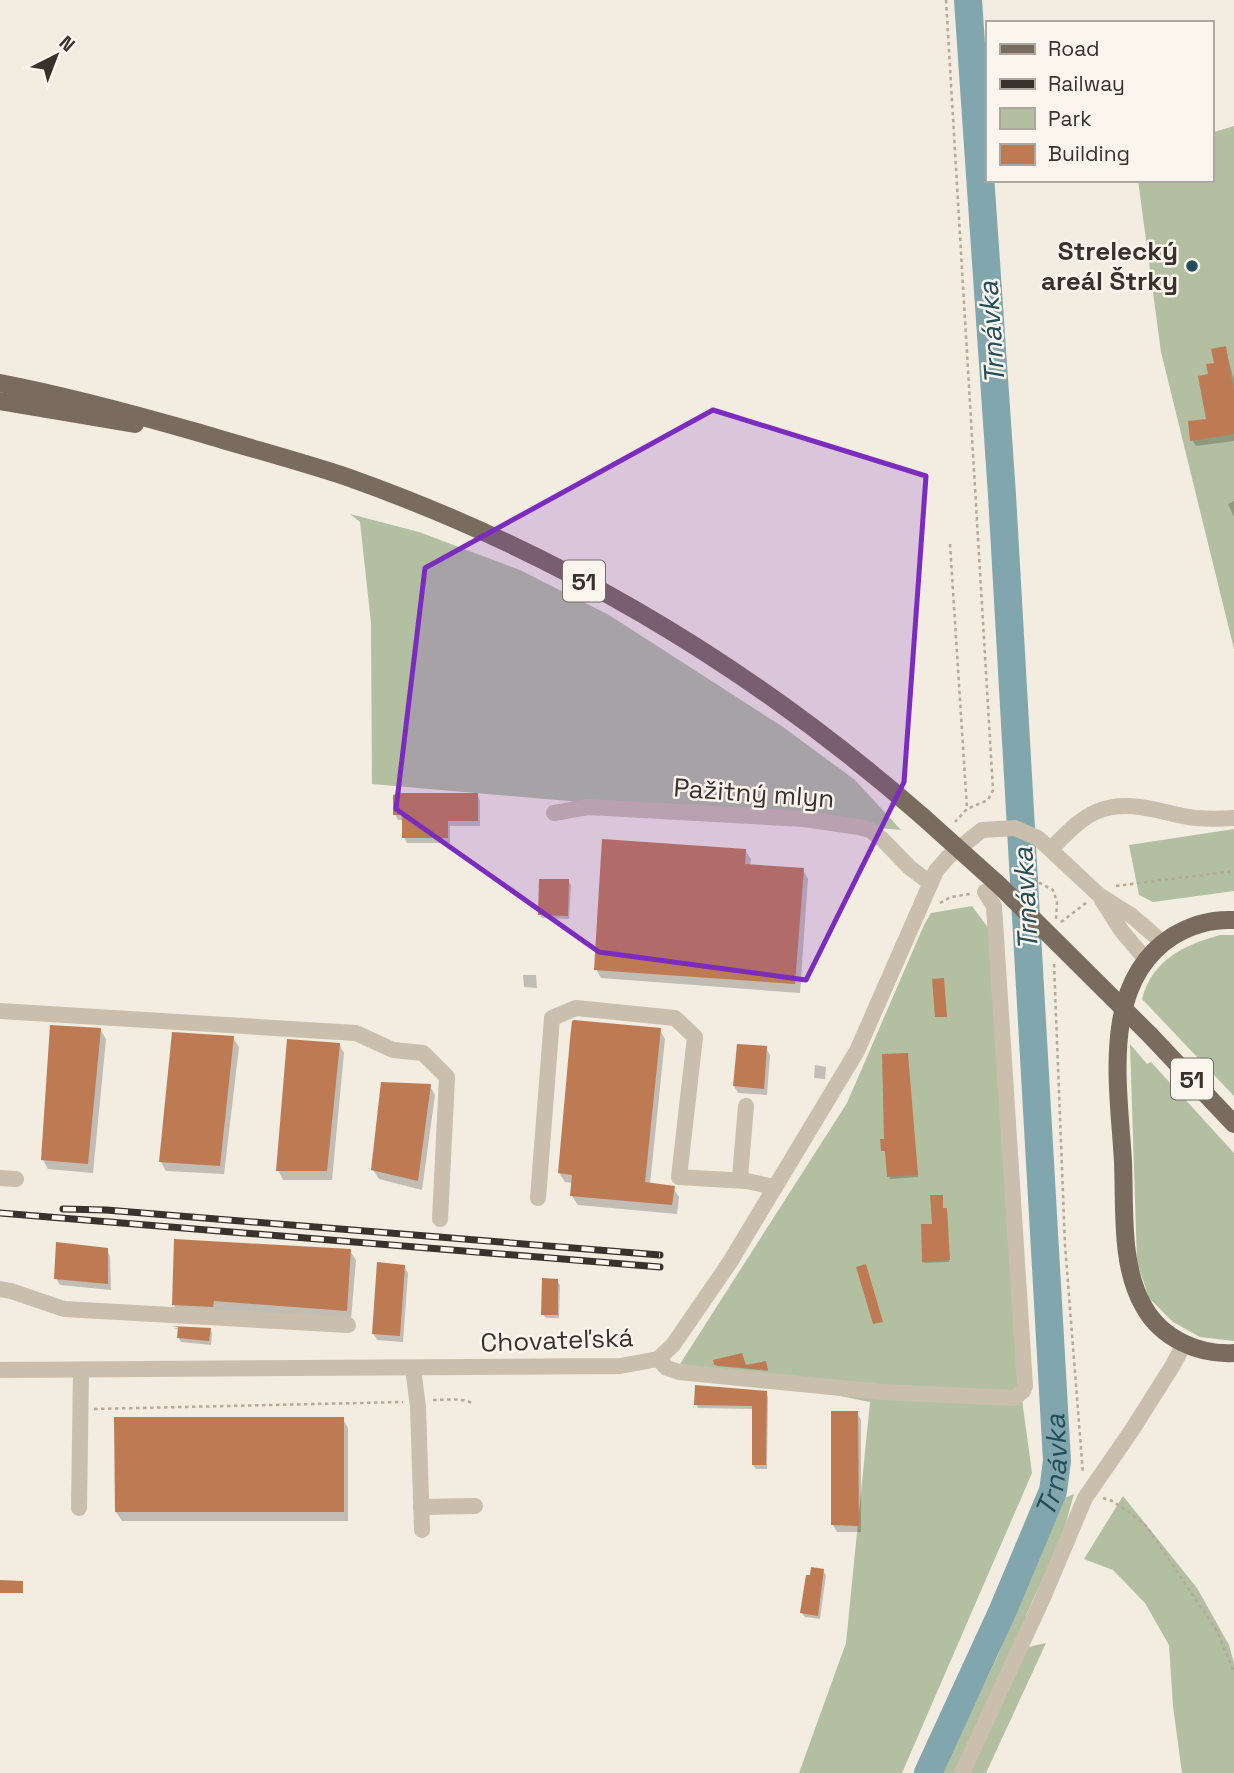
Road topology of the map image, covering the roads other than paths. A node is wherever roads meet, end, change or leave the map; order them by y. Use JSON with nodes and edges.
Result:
{"nodes":[{"id":1,"x":0,"y":383,"type":"edge"},
{"id":2,"x":0,"y":401,"type":"edge"},
{"id":3,"x":199,"y":433,"type":"junction"},
{"id":4,"x":554,"y":813,"type":"dead end"},
{"id":5,"x":1234,"y":818,"type":"edge"},
{"id":6,"x":1051,"y":849,"type":"junction"},
{"id":7,"x":930,"y":883,"type":"junction"},
{"id":8,"x":985,"y":892,"type":"road end"},
{"id":9,"x":1098,"y":896,"type":"junction"},
{"id":10,"x":1234,"y":920,"type":"edge"},
{"id":11,"x":1163,"y":943,"type":"junction"},
{"id":12,"x":1146,"y":960,"type":"junction"},
{"id":13,"x":0,"y":1011,"type":"edge"},
{"id":14,"x":746,"y":1106,"type":"dead end"},
{"id":15,"x":1234,"y":1124,"type":"edge"},
{"id":16,"x":746,"y":1181,"type":"junction"},
{"id":17,"x":774,"y":1187,"type":"junction"},
{"id":18,"x":538,"y":1198,"type":"dead end"},
{"id":19,"x":440,"y":1219,"type":"dead end"},
{"id":20,"x":0,"y":1289,"type":"edge"},
{"id":21,"x":348,"y":1325,"type":"dead end"},
{"id":22,"x":1184,"y":1344,"type":"junction"},
{"id":23,"x":1234,"y":1353,"type":"edge"},
{"id":24,"x":658,"y":1359,"type":"junction"},
{"id":25,"x":413,"y":1368,"type":"junction"},
{"id":26,"x":0,"y":1370,"type":"edge"},
{"id":27,"x":81,"y":1370,"type":"junction"},
{"id":28,"x":475,"y":1506,"type":"dead end"},
{"id":29,"x":421,"y":1507,"type":"junction"},
{"id":30,"x":79,"y":1508,"type":"dead end"},
{"id":31,"x":422,"y":1530,"type":"dead end"},
{"id":32,"x":962,"y":1773,"type":"edge"}],
"edges":[{"from":1,"to":3,"type":"main road","number":"51"},
{"from":2,"to":3,"type":"main road","number":"51"},
{"from":3,"to":15,"type":"main road","number":"51","bridge":true},
{"from":4,"to":7,"type":"street","name":"Pažitný mlyn"},
{"from":5,"to":6,"type":"street"},
{"from":6,"to":7,"type":"street","name":"Chovateľská"},
{"from":6,"to":9,"type":"street"},
{"from":7,"to":17,"type":"street","name":"Chovateľská"},
{"from":8,"to":24,"type":"street"},
{"from":9,"to":11,"type":"street"},
{"from":9,"to":12,"type":"street"},
{"from":10,"to":11,"type":"main road"},
{"from":11,"to":12,"type":"main road"},
{"from":12,"to":22,"type":"main road"},
{"from":13,"to":19,"type":"street"},
{"from":14,"to":16,"type":"street"},
{"from":16,"to":17,"type":"street"},
{"from":16,"to":18,"type":"street"},
{"from":17,"to":24,"type":"street","name":"Chovateľská"},
{"from":20,"to":21,"type":"street"},
{"from":22,"to":23,"type":"main road"},
{"from":22,"to":32,"type":"street"},
{"from":24,"to":25,"type":"street","name":"Chovateľská"},
{"from":25,"to":27,"type":"street","name":"Chovateľská"},
{"from":25,"to":29,"type":"street"},
{"from":26,"to":27,"type":"street","name":"Chovateľská"},
{"from":27,"to":30,"type":"street"},
{"from":28,"to":29,"type":"street"},
{"from":29,"to":31,"type":"street"}]}
